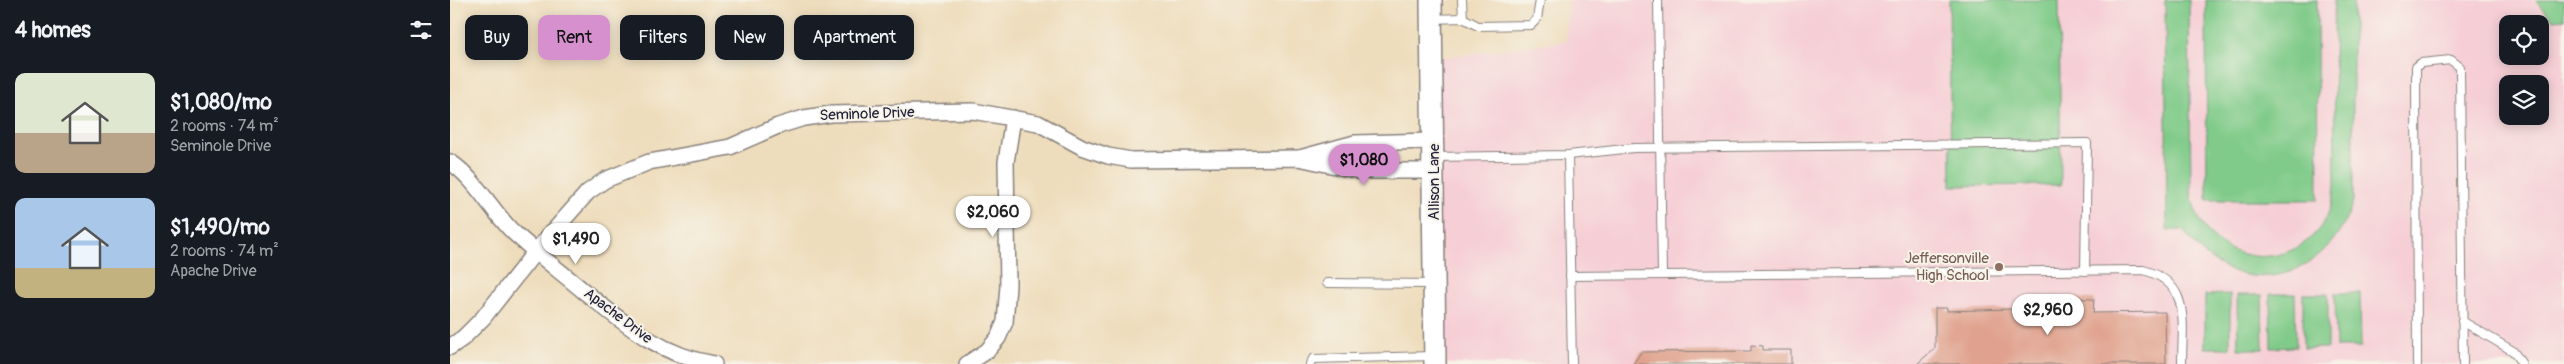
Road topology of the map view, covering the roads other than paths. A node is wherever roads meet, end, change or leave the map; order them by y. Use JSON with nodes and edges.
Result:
{"nodes":[{"id":1,"x":1462,"y":0,"type":"edge"},
{"id":2,"x":1540,"y":0,"type":"edge"},
{"id":3,"x":1658,"y":0,"type":"edge"},
{"id":4,"x":1431,"y":9,"type":"edge"},
{"id":5,"x":1463,"y":18,"type":"junction"},
{"id":6,"x":1013,"y":118,"type":"junction"},
{"id":7,"x":1660,"y":148,"type":"junction"},
{"id":8,"x":1568,"y":155,"type":"junction"},
{"id":9,"x":1434,"y":156,"type":"junction"},
{"id":10,"x":1299,"y":158,"type":"junction"},
{"id":11,"x":450,"y":162,"type":"edge"},
{"id":12,"x":535,"y":252,"type":"junction"},
{"id":13,"x":2085,"y":271,"type":"junction"},
{"id":14,"x":1662,"y":274,"type":"junction"},
{"id":15,"x":1570,"y":276,"type":"junction"},
{"id":16,"x":1327,"y":283,"type":"dead end"},
{"id":17,"x":1434,"y":284,"type":"junction"},
{"id":18,"x":2462,"y":321,"type":"junction"},
{"id":19,"x":450,"y":347,"type":"edge"},
{"id":20,"x":1435,"y":360,"type":"edge"},
{"id":21,"x":714,"y":364,"type":"edge"},
{"id":22,"x":967,"y":364,"type":"edge"},
{"id":23,"x":1310,"y":364,"type":"edge"},
{"id":24,"x":1572,"y":364,"type":"edge"},
{"id":25,"x":2182,"y":364,"type":"edge"},
{"id":26,"x":2417,"y":364,"type":"edge"},
{"id":27,"x":2462,"y":364,"type":"edge"},
{"id":28,"x":2522,"y":364,"type":"edge"}],
"edges":[{"from":1,"to":5,"type":"lane"},
{"from":2,"to":5,"type":"lane"},
{"from":3,"to":7,"type":"lane"},
{"from":4,"to":5,"type":"lane"},
{"from":4,"to":9,"type":"main road","name":"Allison Lane"},
{"from":6,"to":10,"type":"street","name":"Seminole Drive"},
{"from":6,"to":12,"type":"street","name":"Seminole Drive"},
{"from":6,"to":22,"type":"street"},
{"from":7,"to":8,"type":"lane"},
{"from":7,"to":13,"type":"lane"},
{"from":7,"to":14,"type":"lane"},
{"from":8,"to":9,"type":"lane"},
{"from":8,"to":15,"type":"lane"},
{"from":9,"to":10,"type":"street","name":"Seminole Drive"},
{"from":9,"to":10,"type":"street","name":"Seminole Drive"},
{"from":9,"to":17,"type":"main road","name":"Allison Lane"},
{"from":11,"to":12,"type":"street","name":"Apache Drive"},
{"from":12,"to":19,"type":"street","name":"Seminole Drive"},
{"from":12,"to":21,"type":"street","name":"Apache Drive"},
{"from":13,"to":14,"type":"lane"},
{"from":13,"to":25,"type":"lane"},
{"from":14,"to":15,"type":"lane"},
{"from":15,"to":24,"type":"lane"},
{"from":16,"to":17,"type":"lane"},
{"from":17,"to":20,"type":"main road","name":"Allison Lane"},
{"from":18,"to":26,"type":"lane"},
{"from":18,"to":27,"type":"lane"},
{"from":18,"to":28,"type":"lane"},
{"from":20,"to":23,"type":"lane"}]}
